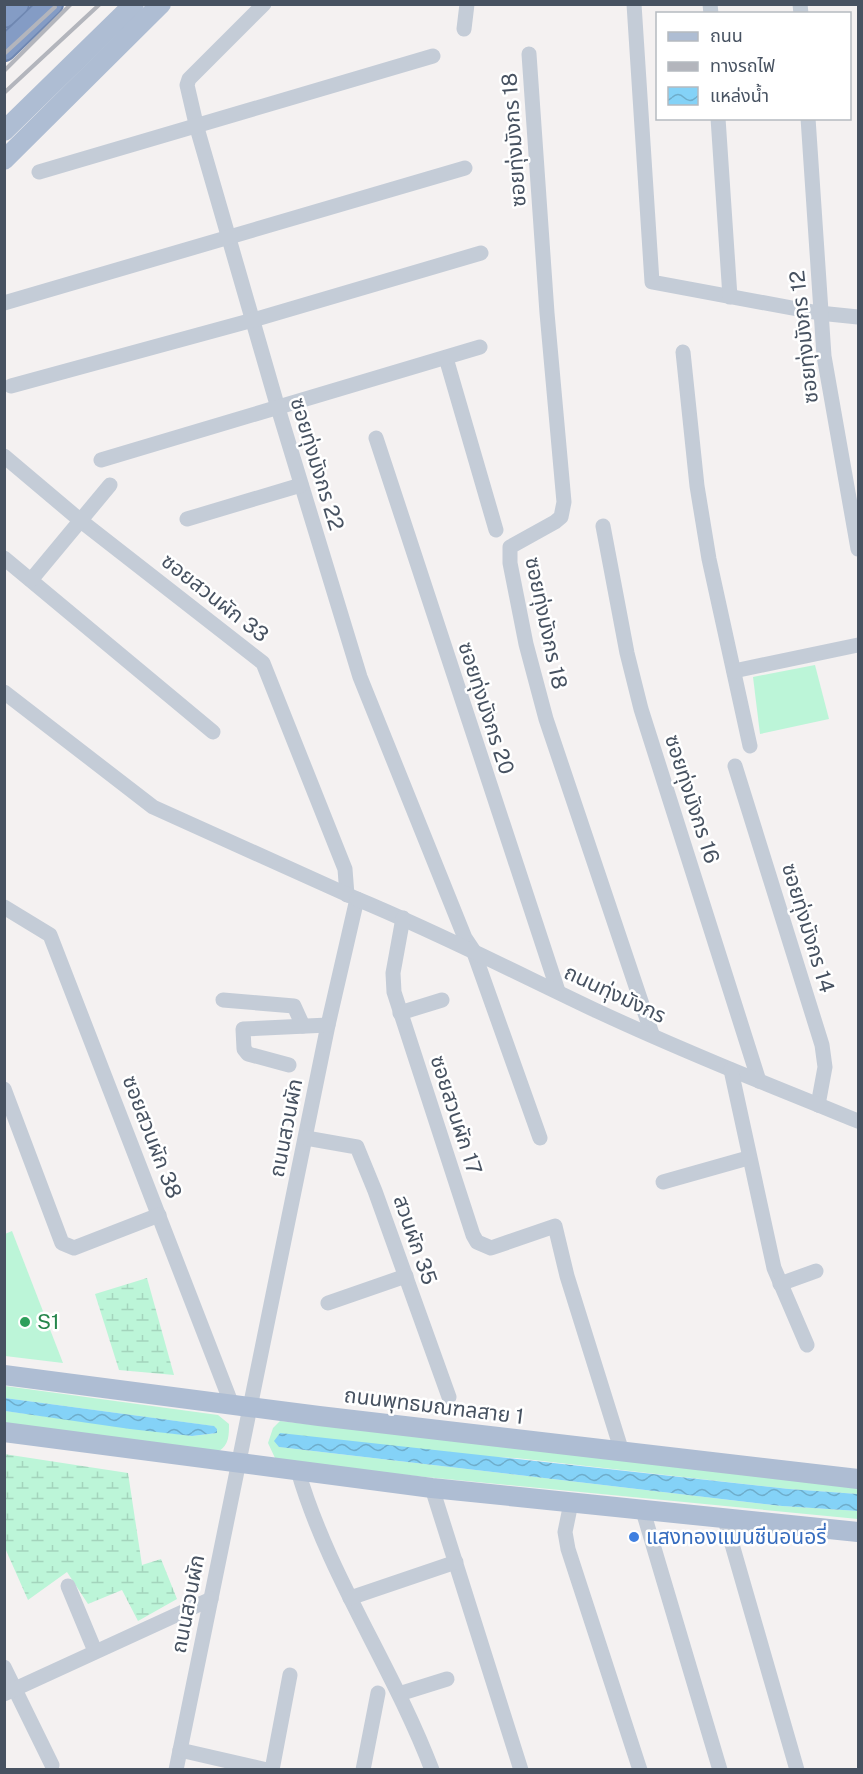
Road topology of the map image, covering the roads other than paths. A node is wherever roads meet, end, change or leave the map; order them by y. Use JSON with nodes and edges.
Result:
{"nodes":[{"id":1,"x":17,"y":4,"type":"edge"},
{"id":2,"x":51,"y":4,"type":"edge"},
{"id":3,"x":161,"y":4,"type":"edge"},
{"id":4,"x":264,"y":4,"type":"edge"},
{"id":5,"x":467,"y":4,"type":"edge"},
{"id":6,"x":634,"y":4,"type":"edge"},
{"id":7,"x":130,"y":8,"type":"edge"},
{"id":8,"x":4,"y":16,"type":"edge"},
{"id":9,"x":464,"y":29,"type":"dead end"},
{"id":10,"x":4,"y":50,"type":"edge"},
{"id":11,"x":529,"y":54,"type":"dead end"},
{"id":12,"x":433,"y":56,"type":"dead end"},
{"id":13,"x":718,"y":120,"type":"edge"},
{"id":14,"x":808,"y":120,"type":"edge"},
{"id":15,"x":197,"y":128,"type":"junction"},
{"id":16,"x":4,"y":131,"type":"edge"},
{"id":17,"x":4,"y":160,"type":"edge"},
{"id":18,"x":465,"y":168,"type":"dead end"},
{"id":19,"x":39,"y":172,"type":"dead end"},
{"id":20,"x":229,"y":237,"type":"junction"},
{"id":21,"x":481,"y":253,"type":"dead end"},
{"id":22,"x":730,"y":297,"type":"junction"},
{"id":23,"x":4,"y":303,"type":"edge"},
{"id":24,"x":819,"y":313,"type":"junction"},
{"id":25,"x":858,"y":317,"type":"edge"},
{"id":26,"x":253,"y":320,"type":"junction"},
{"id":27,"x":480,"y":347,"type":"dead end"},
{"id":28,"x":683,"y":352,"type":"dead end"},
{"id":29,"x":446,"y":358,"type":"junction"},
{"id":30,"x":10,"y":386,"type":"dead end"},
{"id":31,"x":278,"y":408,"type":"junction"},
{"id":32,"x":376,"y":438,"type":"dead end"},
{"id":33,"x":4,"y":456,"type":"edge"},
{"id":34,"x":101,"y":460,"type":"dead end"},
{"id":35,"x":110,"y":485,"type":"dead end"},
{"id":36,"x":301,"y":485,"type":"junction"},
{"id":37,"x":187,"y":519,"type":"dead end"},
{"id":38,"x":81,"y":521,"type":"junction"},
{"id":39,"x":603,"y":526,"type":"dead end"},
{"id":40,"x":496,"y":530,"type":"dead end"},
{"id":41,"x":858,"y":549,"type":"edge"},
{"id":42,"x":4,"y":558,"type":"edge"},
{"id":43,"x":32,"y":580,"type":"junction"},
{"id":44,"x":858,"y":645,"type":"edge"},
{"id":45,"x":734,"y":670,"type":"junction"},
{"id":46,"x":4,"y":692,"type":"edge"},
{"id":47,"x":213,"y":732,"type":"dead end"},
{"id":48,"x":750,"y":746,"type":"dead end"},
{"id":49,"x":735,"y":766,"type":"dead end"},
{"id":50,"x":352,"y":897,"type":"junction"},
{"id":51,"x":4,"y":907,"type":"edge"},
{"id":52,"x":403,"y":918,"type":"junction"},
{"id":53,"x":473,"y":950,"type":"junction"},
{"id":54,"x":558,"y":991,"type":"junction"},
{"id":55,"x":223,"y":1000,"type":"dead end"},
{"id":56,"x":442,"y":1000,"type":"dead end"},
{"id":57,"x":400,"y":1012,"type":"junction"},
{"id":58,"x":328,"y":1025,"type":"junction"},
{"id":59,"x":303,"y":1026,"type":"junction"},
{"id":60,"x":652,"y":1034,"type":"junction"},
{"id":61,"x":289,"y":1065,"type":"dead end"},
{"id":62,"x":731,"y":1070,"type":"junction"},
{"id":63,"x":759,"y":1081,"type":"junction"},
{"id":64,"x":4,"y":1089,"type":"edge"},
{"id":65,"x":818,"y":1105,"type":"junction"},
{"id":66,"x":858,"y":1121,"type":"edge"},
{"id":67,"x":306,"y":1138,"type":"junction"},
{"id":68,"x":540,"y":1138,"type":"dead end"},
{"id":69,"x":748,"y":1158,"type":"junction"},
{"id":70,"x":663,"y":1182,"type":"dead end"},
{"id":71,"x":159,"y":1215,"type":"junction"},
{"id":72,"x":816,"y":1271,"type":"dead end"},
{"id":73,"x":406,"y":1276,"type":"junction"},
{"id":74,"x":780,"y":1284,"type":"junction"},
{"id":75,"x":328,"y":1303,"type":"dead end"},
{"id":76,"x":807,"y":1345,"type":"dead end"},
{"id":77,"x":5,"y":1373,"type":"edge"},
{"id":78,"x":448,"y":1397,"type":"dead end"},
{"id":79,"x":244,"y":1411,"type":"junction"},
{"id":80,"x":4,"y":1432,"type":"edge"},
{"id":81,"x":622,"y":1452,"type":"junction"},
{"id":82,"x":238,"y":1459,"type":"junction"},
{"id":83,"x":298,"y":1471,"type":"junction"},
{"id":84,"x":858,"y":1479,"type":"edge"},
{"id":85,"x":432,"y":1488,"type":"junction"},
{"id":86,"x":571,"y":1503,"type":"junction"},
{"id":87,"x":643,"y":1511,"type":"junction"},
{"id":88,"x":725,"y":1520,"type":"junction"},
{"id":89,"x":858,"y":1532,"type":"edge"},
{"id":90,"x":456,"y":1562,"type":"junction"},
{"id":91,"x":68,"y":1586,"type":"dead end"},
{"id":92,"x":350,"y":1598,"type":"junction"},
{"id":93,"x":211,"y":1599,"type":"junction"},
{"id":94,"x":94,"y":1651,"type":"junction"},
{"id":95,"x":4,"y":1666,"type":"edge"},
{"id":96,"x":290,"y":1676,"type":"dead end"},
{"id":97,"x":447,"y":1679,"type":"dead end"},
{"id":98,"x":10,"y":1691,"type":"edge"},
{"id":99,"x":378,"y":1693,"type":"dead end"},
{"id":100,"x":399,"y":1694,"type":"junction"},
{"id":101,"x":180,"y":1750,"type":"junction"},
{"id":102,"x":52,"y":1765,"type":"dead end"},
{"id":103,"x":176,"y":1770,"type":"edge"},
{"id":104,"x":267,"y":1770,"type":"edge"},
{"id":105,"x":272,"y":1770,"type":"edge"},
{"id":106,"x":363,"y":1770,"type":"edge"},
{"id":107,"x":432,"y":1770,"type":"edge"},
{"id":108,"x":522,"y":1770,"type":"edge"},
{"id":109,"x":640,"y":1770,"type":"edge"},
{"id":110,"x":720,"y":1770,"type":"edge"},
{"id":111,"x":797,"y":1770,"type":"edge"}],
"edges":[{"from":1,"to":8,"type":"highway"},
{"from":2,"to":10,"type":"highway"},
{"from":3,"to":17,"type":"main road"},
{"from":4,"to":15,"type":"street","name":"ซอยทุ่งมังกร 22"},
{"from":5,"to":9,"type":"street"},
{"from":6,"to":22,"type":"street"},
{"from":7,"to":16,"type":"main road"},
{"from":11,"to":60,"type":"street","name":"ซอยทุ่งมังกร 18"},
{"from":12,"to":15,"type":"street"},
{"from":13,"to":22,"type":"street"},
{"from":14,"to":24,"type":"street","name":"ซอยทุ่งมังกร 12"},
{"from":15,"to":19,"type":"street"},
{"from":15,"to":20,"type":"street","name":"ซอยทุ่งมังกร 22"},
{"from":18,"to":20,"type":"street"},
{"from":20,"to":23,"type":"street"},
{"from":20,"to":26,"type":"street","name":"ซอยทุ่งมังกร 22"},
{"from":21,"to":26,"type":"street"},
{"from":22,"to":24,"type":"street"},
{"from":24,"to":25,"type":"street"},
{"from":24,"to":41,"type":"street","name":"ซอยทุ่งมังกร 12"},
{"from":26,"to":30,"type":"street"},
{"from":26,"to":31,"type":"street","name":"ซอยทุ่งมังกร 22"},
{"from":27,"to":29,"type":"street"},
{"from":28,"to":45,"type":"street"},
{"from":29,"to":31,"type":"street"},
{"from":29,"to":40,"type":"street"},
{"from":31,"to":34,"type":"street"},
{"from":31,"to":36,"type":"street","name":"ซอยทุ่งมังกร 22"},
{"from":32,"to":54,"type":"street","name":"ซอยทุ่งมังกร 20"},
{"from":33,"to":38,"type":"street","name":"ซอยสวนผัก 33"},
{"from":35,"to":38,"type":"street"},
{"from":36,"to":37,"type":"street"},
{"from":36,"to":53,"type":"street","name":"ซอยทุ่งมังกร 22"},
{"from":38,"to":43,"type":"street"},
{"from":38,"to":50,"type":"street","name":"ซอยสวนผัก 33"},
{"from":39,"to":63,"type":"street","name":"ซอยทุ่งมังกร 16"},
{"from":42,"to":43,"type":"street"},
{"from":43,"to":47,"type":"street"},
{"from":44,"to":45,"type":"street"},
{"from":45,"to":48,"type":"street"},
{"from":46,"to":50,"type":"street"},
{"from":49,"to":65,"type":"street","name":"ซอยทุ่งมังกร 14"},
{"from":50,"to":52,"type":"street","name":"ถนนทุ่งมังกร"},
{"from":50,"to":58,"type":"street","name":"ถนนสวนผัก"},
{"from":51,"to":71,"type":"street","name":"ซอยสวนผัก 38"},
{"from":52,"to":53,"type":"street","name":"ถนนทุ่งมังกร"},
{"from":52,"to":57,"type":"street","name":"ซอยสวนผัก 17"},
{"from":53,"to":54,"type":"street","name":"ถนนทุ่งมังกร"},
{"from":53,"to":68,"type":"street","name":"ซอยทุ่งมังกร 22"},
{"from":54,"to":60,"type":"street","name":"ถนนทุ่งมังกร"},
{"from":55,"to":59,"type":"street"},
{"from":56,"to":57,"type":"street"},
{"from":57,"to":81,"type":"street","name":"ซอยสวนผัก 17"},
{"from":58,"to":59,"type":"street"},
{"from":58,"to":67,"type":"street","name":"ถนนสวนผัก"},
{"from":59,"to":61,"type":"street"},
{"from":60,"to":62,"type":"street","name":"ถนนทุ่งมังกร"},
{"from":62,"to":63,"type":"street","name":"ถนนทุ่งมังกร"},
{"from":62,"to":69,"type":"street"},
{"from":63,"to":65,"type":"street","name":"ถนนทุ่งมังกร"},
{"from":64,"to":71,"type":"street"},
{"from":65,"to":66,"type":"street","name":"ถนนทุ่งมังกร"},
{"from":67,"to":73,"type":"street","name":"สวนผัก 35"},
{"from":67,"to":79,"type":"street","name":"ถนนสวนผัก"},
{"from":69,"to":70,"type":"street"},
{"from":69,"to":74,"type":"street"},
{"from":71,"to":79,"type":"street","name":"ซอยสวนผัก 38"},
{"from":72,"to":74,"type":"street"},
{"from":73,"to":75,"type":"street"},
{"from":73,"to":78,"type":"street","name":"สวนผัก 35"},
{"from":74,"to":76,"type":"street"},
{"from":77,"to":79,"type":"main road","name":"ถนนพุทธมณฑลสาย 1"},
{"from":79,"to":81,"type":"main road","name":"ถนนพุทธมณฑลสาย 1"},
{"from":79,"to":82,"type":"street","name":"ถนนสวนผัก"},
{"from":80,"to":82,"type":"main road"},
{"from":81,"to":84,"type":"main road","name":"ถนนพุทธมณฑลสาย 1"},
{"from":82,"to":83,"type":"main road"},
{"from":82,"to":93,"type":"street","name":"ถนนสวนผัก"},
{"from":83,"to":85,"type":"main road"},
{"from":83,"to":92,"type":"street"},
{"from":85,"to":86,"type":"main road"},
{"from":85,"to":90,"type":"street"},
{"from":86,"to":87,"type":"main road"},
{"from":86,"to":109,"type":"street"},
{"from":87,"to":88,"type":"main road"},
{"from":87,"to":110,"type":"street"},
{"from":88,"to":89,"type":"main road"},
{"from":88,"to":111,"type":"street"},
{"from":90,"to":92,"type":"street"},
{"from":90,"to":108,"type":"street"},
{"from":91,"to":94,"type":"street"},
{"from":92,"to":100,"type":"street"},
{"from":93,"to":94,"type":"street"},
{"from":93,"to":101,"type":"street","name":"ถนนสวนผัก"},
{"from":94,"to":98,"type":"street"},
{"from":95,"to":98,"type":"street"},
{"from":96,"to":105,"type":"street"},
{"from":97,"to":100,"type":"street"},
{"from":98,"to":102,"type":"street"},
{"from":99,"to":106,"type":"street"},
{"from":100,"to":107,"type":"street"},
{"from":101,"to":103,"type":"street","name":"ถนนสวนผัก"},
{"from":101,"to":104,"type":"street"}]}
